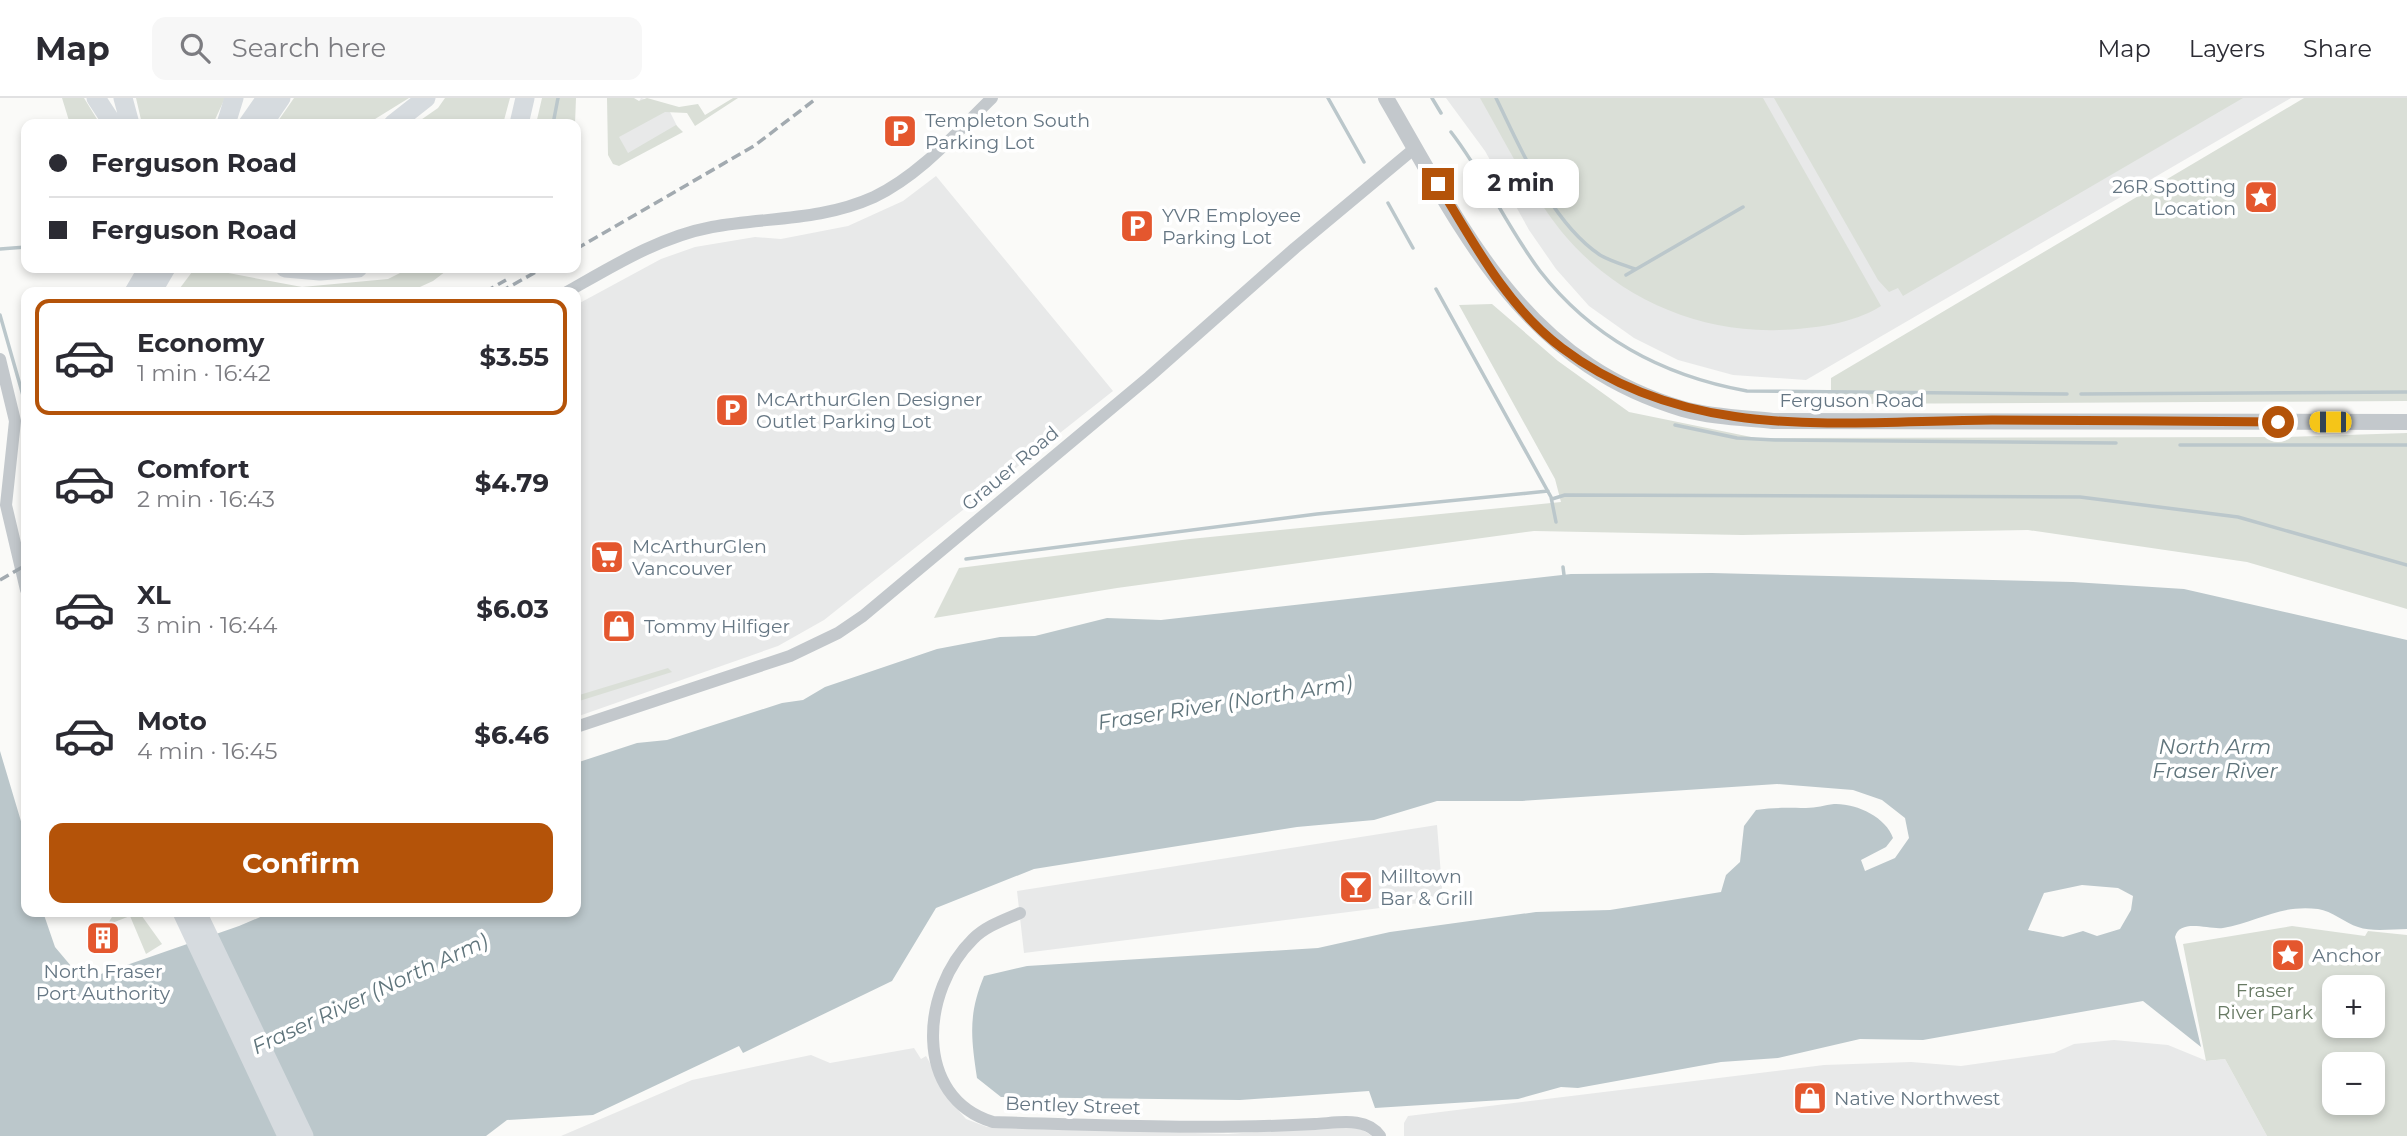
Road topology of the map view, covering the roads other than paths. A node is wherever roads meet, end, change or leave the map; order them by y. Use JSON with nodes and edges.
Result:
{"nodes":[{"id":1,"x":96,"y":98,"type":"edge"},
{"id":2,"x":123,"y":98,"type":"edge"},
{"id":3,"x":234,"y":98,"type":"edge"},
{"id":4,"x":266,"y":98,"type":"edge"},
{"id":5,"x":281,"y":98,"type":"edge"},
{"id":6,"x":426,"y":98,"type":"edge"},
{"id":7,"x":525,"y":98,"type":"edge"},
{"id":8,"x":992,"y":98,"type":"edge"},
{"id":9,"x":1386,"y":98,"type":"edge"},
{"id":10,"x":110,"y":119,"type":"edge"},
{"id":11,"x":129,"y":119,"type":"edge"},
{"id":12,"x":228,"y":119,"type":"edge"},
{"id":13,"x":251,"y":119,"type":"edge"},
{"id":14,"x":266,"y":119,"type":"edge"},
{"id":15,"x":399,"y":119,"type":"edge"},
{"id":16,"x":520,"y":119,"type":"edge"},
{"id":17,"x":1415,"y":148,"type":"junction"},
{"id":18,"x":576,"y":287,"type":"edge"},
{"id":19,"x":0,"y":359,"type":"edge"},
{"id":20,"x":2407,"y":422,"type":"edge"},
{"id":21,"x":21,"y":566,"type":"edge"},
{"id":22,"x":581,"y":725,"type":"edge"},
{"id":23,"x":1020,"y":913,"type":"dead end"},
{"id":24,"x":184,"y":917,"type":"edge"},
{"id":25,"x":199,"y":917,"type":"edge"},
{"id":26,"x":287,"y":1136,"type":"edge"},
{"id":27,"x":304,"y":1136,"type":"edge"},
{"id":28,"x":1380,"y":1136,"type":"edge"}],
"edges":[{"from":1,"to":10,"type":"main road"},
{"from":2,"to":11,"type":"main road"},
{"from":3,"to":12,"type":"main road"},
{"from":4,"to":13,"type":"main road"},
{"from":5,"to":14,"type":"main road"},
{"from":6,"to":15,"type":"main road"},
{"from":7,"to":16,"type":"main road"},
{"from":8,"to":18,"type":"street"},
{"from":9,"to":17,"type":"street","name":"Ferguson Road"},
{"from":17,"to":20,"type":"street","name":"Ferguson Road"},
{"from":17,"to":22,"type":"street","name":"Grauer Road"},
{"from":19,"to":21,"type":"street"},
{"from":23,"to":28,"type":"street","name":"Bentley Street"},
{"from":24,"to":26,"type":"main road"},
{"from":25,"to":27,"type":"main road"}]}
